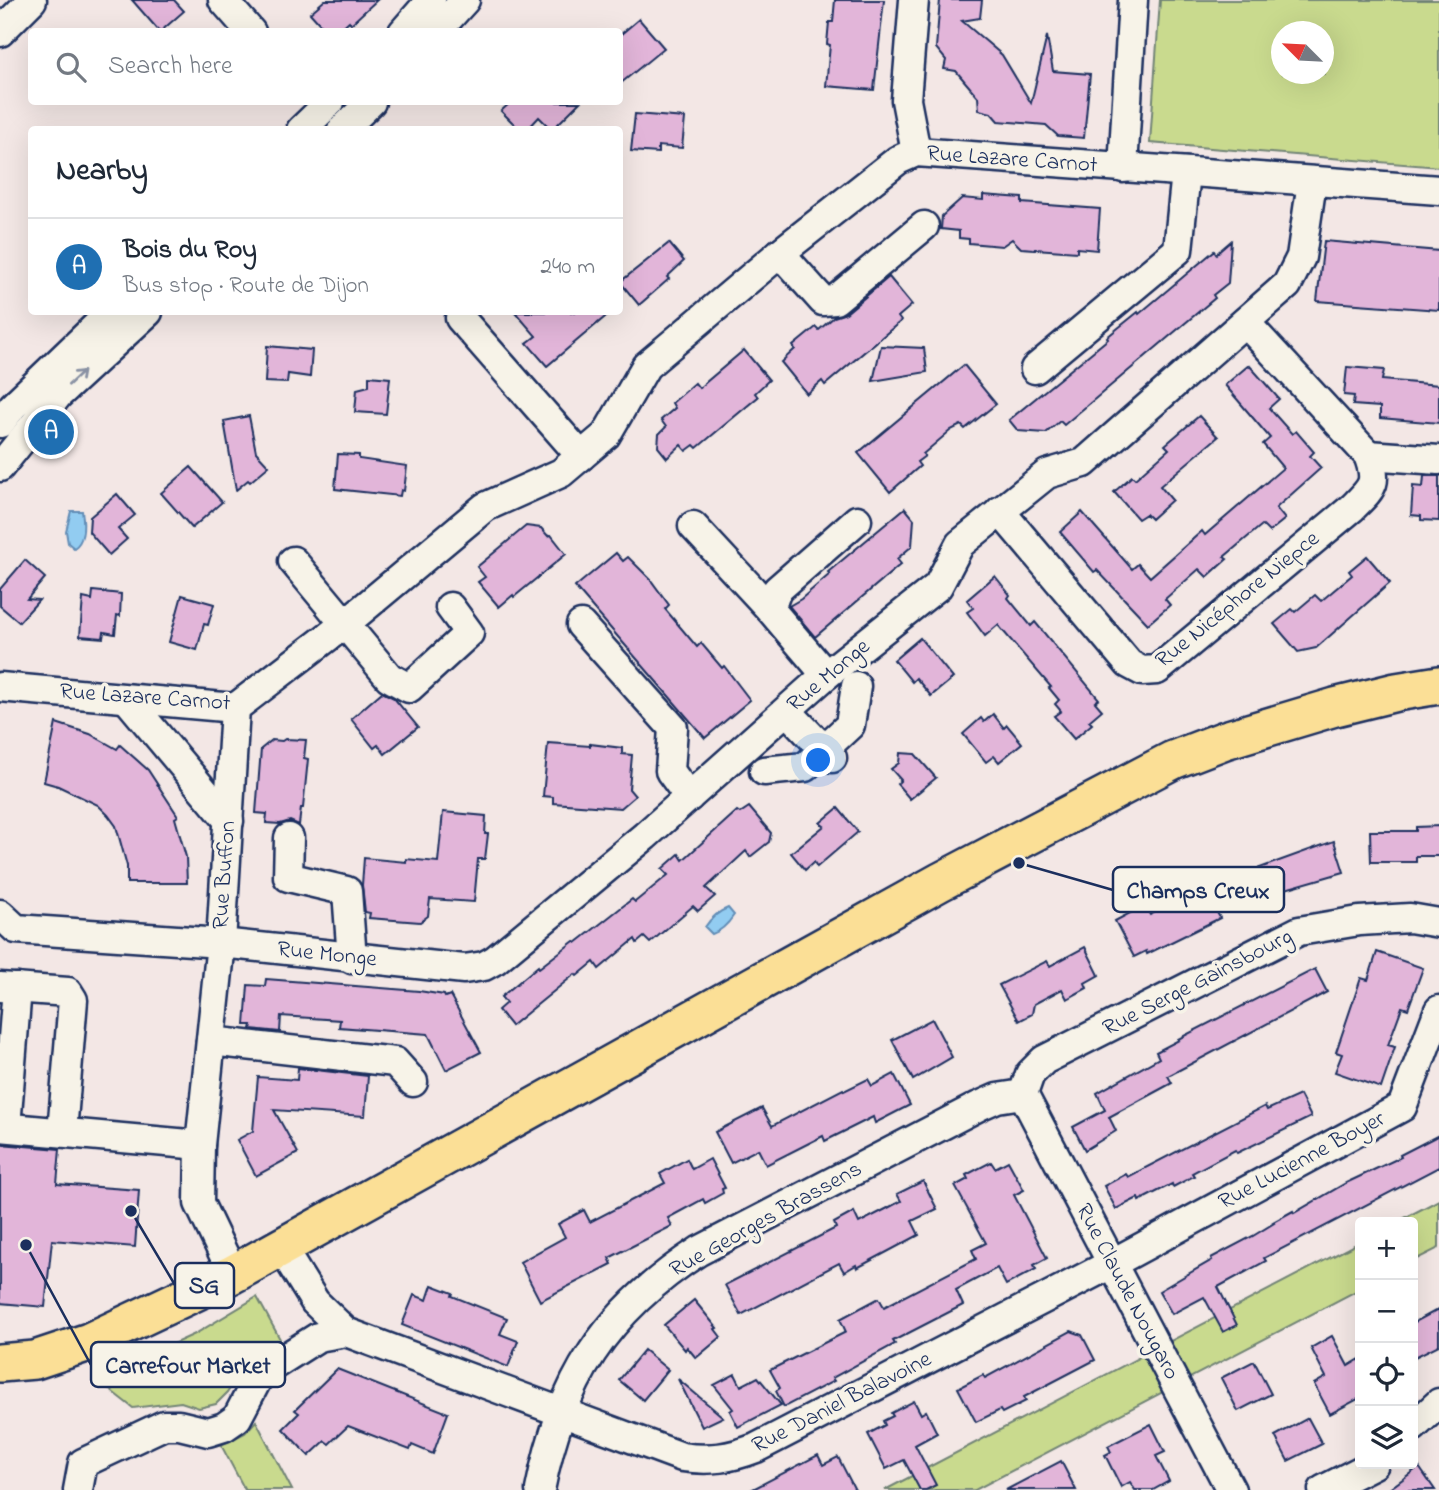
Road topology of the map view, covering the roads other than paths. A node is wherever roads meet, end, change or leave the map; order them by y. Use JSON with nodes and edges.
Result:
{"nodes":[{"id":1,"x":32,"y":0,"type":"edge"},
{"id":2,"x":223,"y":0,"type":"edge"},
{"id":3,"x":431,"y":0,"type":"edge"},
{"id":4,"x":465,"y":0,"type":"edge"},
{"id":5,"x":914,"y":0,"type":"edge"},
{"id":6,"x":1133,"y":0,"type":"edge"},
{"id":7,"x":248,"y":28,"type":"edge"},
{"id":8,"x":406,"y":28,"type":"edge"},
{"id":9,"x":440,"y":28,"type":"edge"},
{"id":10,"x":0,"y":32,"type":"edge"},
{"id":11,"x":368,"y":105,"type":"edge"},
{"id":12,"x":321,"y":110,"type":"edge"},
{"id":13,"x":305,"y":126,"type":"edge"},
{"id":14,"x":346,"y":126,"type":"edge"},
{"id":15,"x":916,"y":152,"type":"junction"},
{"id":16,"x":1123,"y":168,"type":"junction"},
{"id":17,"x":1186,"y":173,"type":"junction"},
{"id":18,"x":1312,"y":182,"type":"junction"},
{"id":19,"x":1439,"y":190,"type":"edge"},
{"id":20,"x":924,"y":226,"type":"dead end"},
{"id":21,"x":780,"y":253,"type":"junction"},
{"id":22,"x":108,"y":315,"type":"edge"},
{"id":23,"x":145,"y":315,"type":"edge"},
{"id":24,"x":460,"y":318,"type":"dead end"},
{"id":25,"x":1245,"y":322,"type":"junction"},
{"id":26,"x":1035,"y":369,"type":"dead end"},
{"id":27,"x":0,"y":423,"type":"edge"},
{"id":28,"x":1368,"y":455,"type":"junction"},
{"id":29,"x":581,"y":456,"type":"junction"},
{"id":30,"x":1439,"y":460,"type":"edge"},
{"id":31,"x":0,"y":467,"type":"edge"},
{"id":32,"x":1000,"y":511,"type":"junction"},
{"id":33,"x":857,"y":520,"type":"dead end"},
{"id":34,"x":693,"y":526,"type":"dead end"},
{"id":35,"x":293,"y":561,"type":"dead end"},
{"id":36,"x":450,"y":607,"type":"dead end"},
{"id":37,"x":770,"y":609,"type":"junction"},
{"id":38,"x":346,"y":623,"type":"junction"},
{"id":39,"x":581,"y":625,"type":"dead end"},
{"id":40,"x":826,"y":675,"type":"junction"},
{"id":41,"x":1439,"y":685,"type":"edge"},
{"id":42,"x":856,"y":686,"type":"dead end"},
{"id":43,"x":0,"y":687,"type":"edge"},
{"id":44,"x":127,"y":699,"type":"junction"},
{"id":45,"x":235,"y":708,"type":"junction"},
{"id":46,"x":788,"y":711,"type":"junction"},
{"id":47,"x":827,"y":754,"type":"junction"},
{"id":48,"x":764,"y":771,"type":"dead end"},
{"id":49,"x":689,"y":797,"type":"junction"},
{"id":50,"x":229,"y":821,"type":"junction"},
{"id":51,"x":289,"y":838,"type":"dead end"},
{"id":52,"x":0,"y":914,"type":"edge"},
{"id":53,"x":1439,"y":923,"type":"edge"},
{"id":54,"x":221,"y":943,"type":"junction"},
{"id":55,"x":352,"y":959,"type":"junction"},
{"id":56,"x":8,"y":987,"type":"edge"},
{"id":57,"x":1439,"y":1010,"type":"edge"},
{"id":58,"x":211,"y":1041,"type":"junction"},
{"id":59,"x":413,"y":1082,"type":"dead end"},
{"id":60,"x":1023,"y":1094,"type":"junction"},
{"id":61,"x":3,"y":1127,"type":"edge"},
{"id":62,"x":62,"y":1132,"type":"junction"},
{"id":63,"x":200,"y":1145,"type":"junction"},
{"id":64,"x":281,"y":1247,"type":"junction"},
{"id":65,"x":1111,"y":1264,"type":"junction"},
{"id":66,"x":233,"y":1274,"type":"junction"},
{"id":67,"x":346,"y":1332,"type":"junction"},
{"id":68,"x":0,"y":1363,"type":"edge"},
{"id":69,"x":1439,"y":1403,"type":"edge"},
{"id":70,"x":561,"y":1412,"type":"junction"},
{"id":71,"x":1418,"y":1422,"type":"edge"},
{"id":72,"x":1364,"y":1469,"type":"edge"},
{"id":73,"x":78,"y":1490,"type":"edge"},
{"id":74,"x":540,"y":1490,"type":"edge"},
{"id":75,"x":1231,"y":1490,"type":"edge"},
{"id":76,"x":1324,"y":1490,"type":"edge"}],
"edges":[{"from":1,"to":10,"type":"street"},
{"from":2,"to":7,"type":"street"},
{"from":3,"to":8,"type":"street"},
{"from":4,"to":9,"type":"street"},
{"from":5,"to":15,"type":"street"},
{"from":6,"to":16,"type":"street"},
{"from":11,"to":14,"type":"street"},
{"from":12,"to":13,"type":"street"},
{"from":15,"to":16,"type":"street","name":"Rue Lazare Carnot"},
{"from":15,"to":21,"type":"street","name":"Rue Lazare Carnot"},
{"from":16,"to":17,"type":"street","name":"Rue Lazare Carnot"},
{"from":17,"to":18,"type":"street","name":"Rue Lazare Carnot"},
{"from":17,"to":26,"type":"street"},
{"from":18,"to":19,"type":"street","name":"Rue Lazare Carnot"},
{"from":18,"to":25,"type":"street","name":"Rue Monge"},
{"from":20,"to":21,"type":"street"},
{"from":21,"to":29,"type":"street","name":"Rue Lazare Carnot"},
{"from":22,"to":27,"type":"street"},
{"from":31,"to":23,"type":"street","one_way":true},
{"from":24,"to":29,"type":"street"},
{"from":25,"to":28,"type":"street"},
{"from":25,"to":32,"type":"street","name":"Rue Monge"},
{"from":28,"to":30,"type":"street"},
{"from":28,"to":32,"type":"street","name":"Rue Nicéphore Niepce"},
{"from":29,"to":38,"type":"street","name":"Rue Lazare Carnot"},
{"from":32,"to":40,"type":"street","name":"Rue Monge"},
{"from":33,"to":37,"type":"street"},
{"from":34,"to":37,"type":"street"},
{"from":35,"to":38,"type":"street"},
{"from":36,"to":38,"type":"street"},
{"from":37,"to":40,"type":"street"},
{"from":38,"to":45,"type":"street","name":"Rue Lazare Carnot"},
{"from":39,"to":49,"type":"street"},
{"from":40,"to":46,"type":"street","name":"Rue Monge"},
{"from":41,"to":64,"type":"main road"},
{"from":42,"to":47,"type":"street"},
{"from":43,"to":44,"type":"street","name":"Rue Lazare Carnot"},
{"from":44,"to":45,"type":"street","name":"Rue Lazare Carnot"},
{"from":44,"to":50,"type":"street"},
{"from":45,"to":50,"type":"street","name":"Rue Buffon"},
{"from":46,"to":47,"type":"street"},
{"from":46,"to":49,"type":"street","name":"Rue Monge"},
{"from":47,"to":48,"type":"street"},
{"from":49,"to":55,"type":"street","name":"Rue Monge"},
{"from":50,"to":54,"type":"street","name":"Rue Buffon"},
{"from":51,"to":55,"type":"street"},
{"from":52,"to":54,"type":"street","name":"Rue Monge"},
{"from":53,"to":60,"type":"street","name":"Rue Serge Gainsbourg"},
{"from":54,"to":55,"type":"street","name":"Rue Monge"},
{"from":54,"to":58,"type":"street","name":"Rue Buffon"},
{"from":56,"to":61,"type":"street"},
{"from":56,"to":62,"type":"street"},
{"from":57,"to":65,"type":"street","name":"Rue Lucienne Boyer"},
{"from":58,"to":59,"type":"street"},
{"from":58,"to":63,"type":"street","name":"Rue Buffon"},
{"from":60,"to":65,"type":"street","name":"Rue Claude Nougaro"},
{"from":60,"to":70,"type":"street","name":"Rue Georges Brassens"},
{"from":61,"to":62,"type":"street"},
{"from":62,"to":63,"type":"street"},
{"from":63,"to":66,"type":"street","name":"Rue Buffon"},
{"from":64,"to":66,"type":"main road"},
{"from":64,"to":67,"type":"street"},
{"from":65,"to":70,"type":"street","name":"Rue Daniel Balavoine"},
{"from":65,"to":75,"type":"street","name":"Rue Claude Nougaro"},
{"from":66,"to":68,"type":"main road"},
{"from":67,"to":70,"type":"street","name":"Rue Daniel Balavoine"},
{"from":67,"to":73,"type":"street"},
{"from":69,"to":71,"type":"street"},
{"from":70,"to":74,"type":"street","name":"Rue Georges Brassens"},
{"from":72,"to":76,"type":"street"}]}
